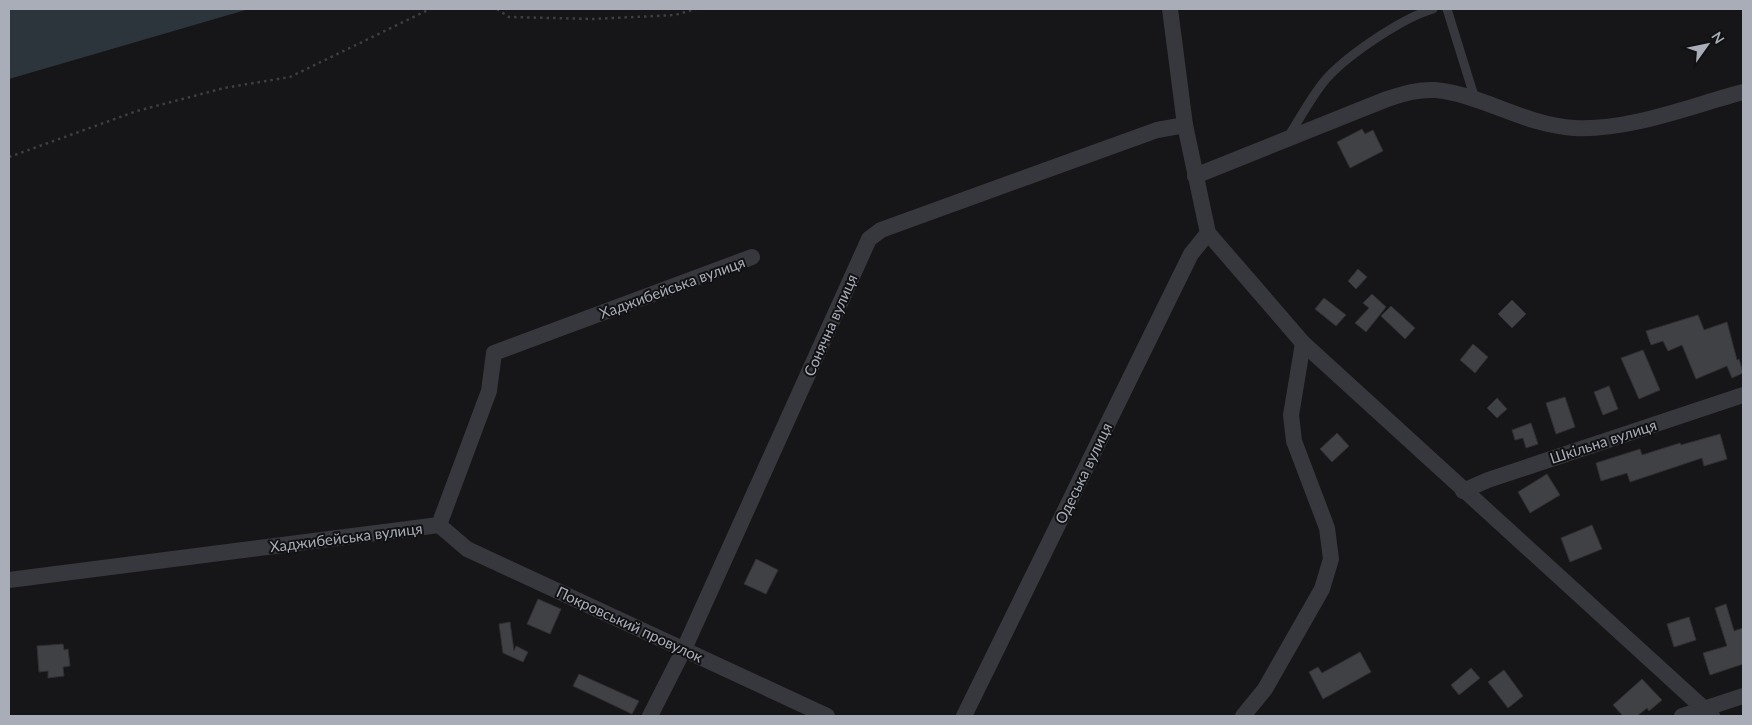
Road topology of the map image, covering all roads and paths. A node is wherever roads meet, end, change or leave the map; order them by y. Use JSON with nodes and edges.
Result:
{"nodes":[{"id":1,"x":430,"y":9,"type":"edge"},
{"id":2,"x":498,"y":9,"type":"edge"},
{"id":3,"x":696,"y":9,"type":"edge"},
{"id":4,"x":1170,"y":9,"type":"edge"},
{"id":5,"x":1433,"y":9,"type":"edge"},
{"id":6,"x":1447,"y":9,"type":"edge"},
{"id":7,"x":1743,"y":92,"type":"edge"},
{"id":8,"x":1476,"y":101,"type":"junction"},
{"id":9,"x":1185,"y":125,"type":"junction"},
{"id":10,"x":1287,"y":139,"type":"junction"},
{"id":11,"x":9,"y":156,"type":"edge"},
{"id":12,"x":1195,"y":176,"type":"junction"},
{"id":13,"x":1208,"y":233,"type":"junction"},
{"id":14,"x":752,"y":257,"type":"dead end"},
{"id":15,"x":1303,"y":343,"type":"junction"},
{"id":16,"x":1743,"y":394,"type":"edge"},
{"id":17,"x":1463,"y":492,"type":"junction"},
{"id":18,"x":438,"y":525,"type":"junction"},
{"id":19,"x":9,"y":580,"type":"edge"},
{"id":20,"x":684,"y":649,"type":"junction"},
{"id":21,"x":1743,"y":696,"type":"edge"},
{"id":22,"x":1707,"y":712,"type":"edge"},
{"id":23,"x":650,"y":716,"type":"edge"},
{"id":24,"x":827,"y":716,"type":"edge"},
{"id":25,"x":964,"y":716,"type":"edge"},
{"id":26,"x":1243,"y":716,"type":"edge"},
{"id":27,"x":1682,"y":716,"type":"edge"}],
"edges":[{"from":1,"to":11,"type":"path"},
{"from":2,"to":3,"type":"path"},
{"from":4,"to":9,"type":"street"},
{"from":5,"to":10,"type":"lane"},
{"from":6,"to":8,"type":"lane"},
{"from":7,"to":8,"type":"street"},
{"from":8,"to":10,"type":"street"},
{"from":9,"to":12,"type":"street"},
{"from":9,"to":20,"type":"street","name":"Сонячна вулиця"},
{"from":10,"to":12,"type":"street"},
{"from":12,"to":13,"type":"street"},
{"from":13,"to":15,"type":"street"},
{"from":13,"to":25,"type":"street","name":"Одеська вулиця"},
{"from":14,"to":18,"type":"street","name":"Хаджибейська вулиця"},
{"from":15,"to":17,"type":"street"},
{"from":15,"to":26,"type":"street"},
{"from":16,"to":17,"type":"street","name":"Шкільна вулиця"},
{"from":17,"to":22,"type":"street"},
{"from":18,"to":19,"type":"street","name":"Хаджибейська вулиця"},
{"from":18,"to":20,"type":"street","name":"Покровський провулок"},
{"from":20,"to":23,"type":"street","name":"Сонячна вулиця"},
{"from":20,"to":24,"type":"street","name":"Покровський провулок"},
{"from":21,"to":22,"type":"street"},
{"from":22,"to":27,"type":"street"}]}
